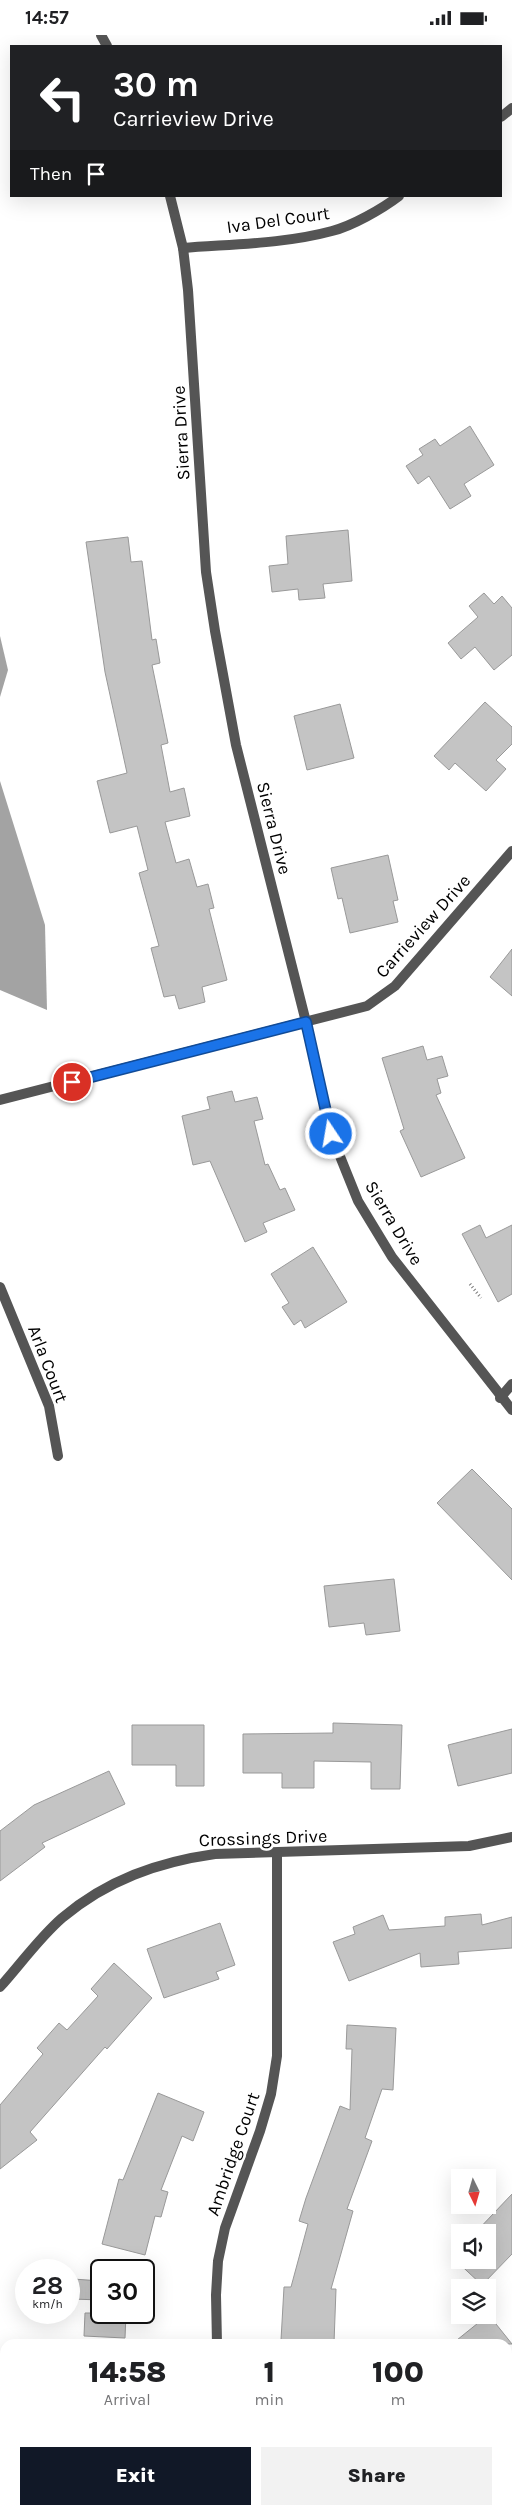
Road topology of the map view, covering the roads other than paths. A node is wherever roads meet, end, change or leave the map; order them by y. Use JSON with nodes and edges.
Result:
{"nodes":[{"id":1,"x":170,"y":197,"type":"edge"},
{"id":2,"x":398,"y":197,"type":"edge"},
{"id":3,"x":183,"y":248,"type":"junction"},
{"id":4,"x":512,"y":851,"type":"edge"},
{"id":5,"x":306,"y":1022,"type":"junction"},
{"id":6,"x":0,"y":1100,"type":"edge"},
{"id":7,"x":0,"y":1287,"type":"edge"},
{"id":8,"x":512,"y":1384,"type":"edge"},
{"id":9,"x":500,"y":1397,"type":"junction"},
{"id":10,"x":512,"y":1411,"type":"edge"},
{"id":11,"x":58,"y":1455,"type":"dead end"},
{"id":12,"x":512,"y":1837,"type":"edge"},
{"id":13,"x":277,"y":1854,"type":"junction"},
{"id":14,"x":0,"y":1987,"type":"edge"},
{"id":15,"x":216,"y":2339,"type":"edge"}],
"edges":[{"from":1,"to":3,"type":"street","name":"Sierra Drive"},
{"from":2,"to":3,"type":"street","name":"Iva Del Court"},
{"from":3,"to":5,"type":"street","name":"Sierra Drive"},
{"from":4,"to":5,"type":"street","name":"Carrieview Drive"},
{"from":5,"to":6,"type":"street","name":"Carrieview Drive"},
{"from":5,"to":9,"type":"street","name":"Sierra Drive"},
{"from":7,"to":11,"type":"street","name":"Arla Court"},
{"from":8,"to":9,"type":"street"},
{"from":9,"to":10,"type":"street","name":"Sierra Drive"},
{"from":12,"to":13,"type":"street","name":"Crossings Drive"},
{"from":13,"to":14,"type":"street","name":"Crossings Drive"},
{"from":13,"to":15,"type":"street","name":"Ambridge Court"}]}
